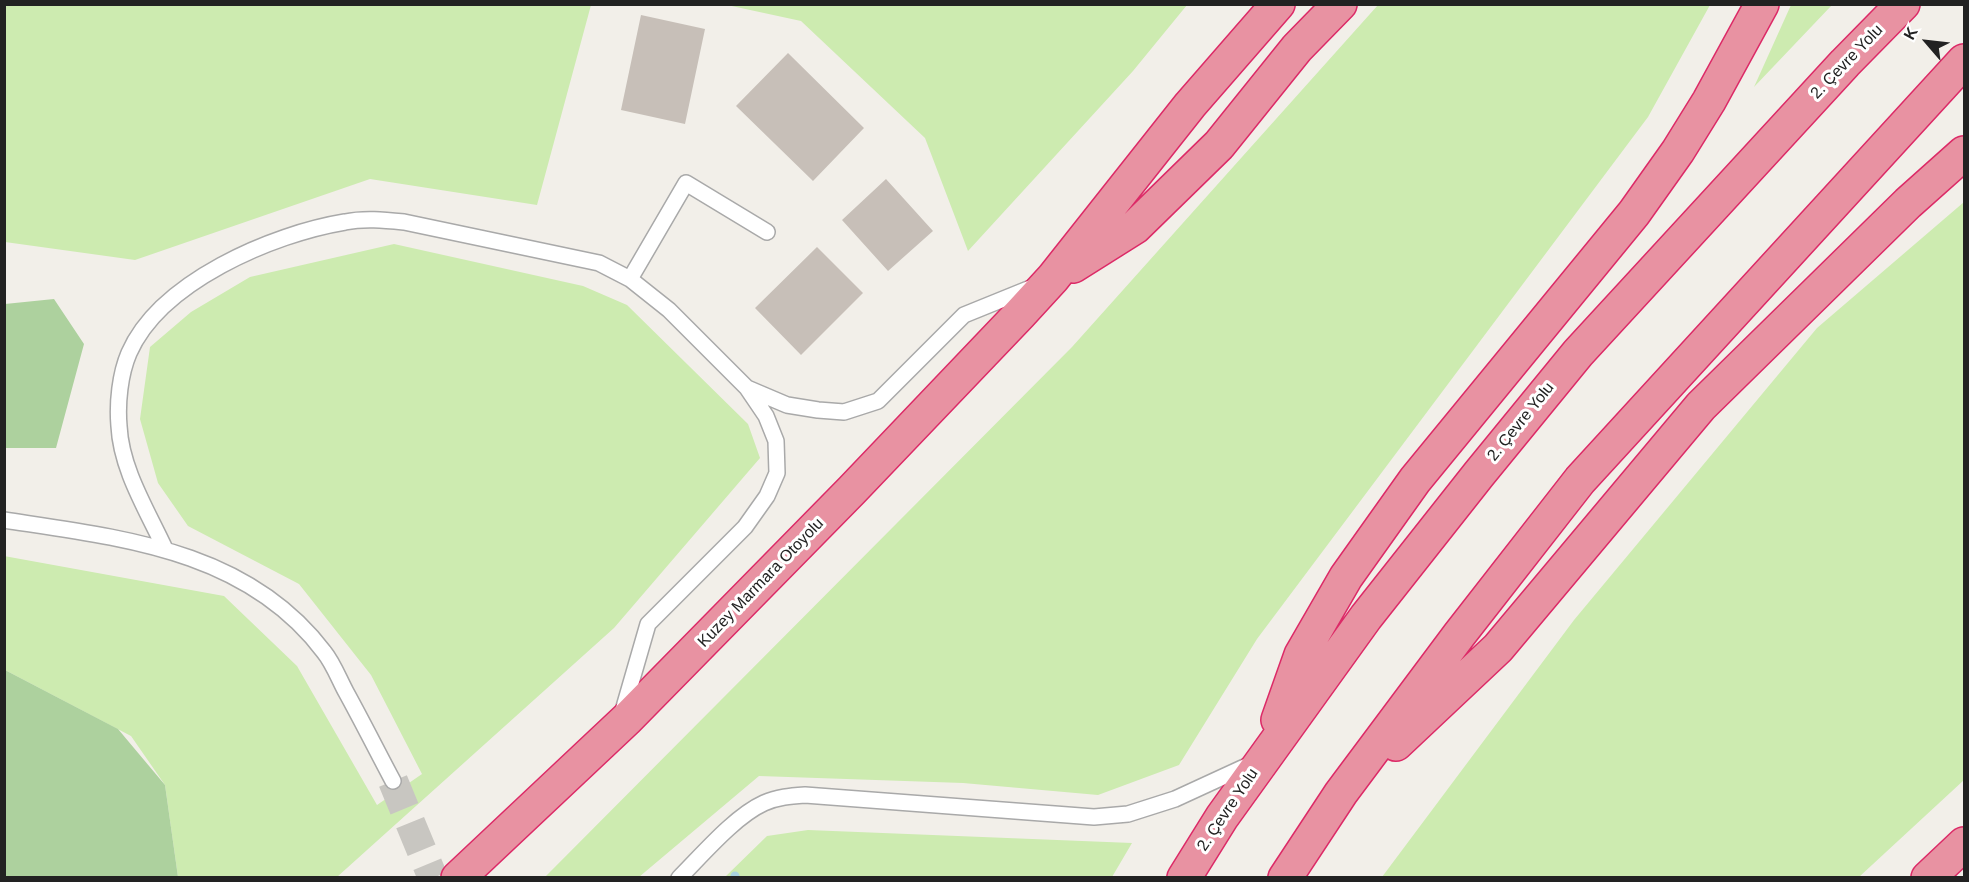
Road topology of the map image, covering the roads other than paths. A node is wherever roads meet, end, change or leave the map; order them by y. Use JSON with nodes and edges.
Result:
{"nodes":[{"id":1,"x":1278,"y":4,"type":"edge"},
{"id":2,"x":1340,"y":4,"type":"edge"},
{"id":3,"x":1762,"y":4,"type":"edge"},
{"id":4,"x":1903,"y":4,"type":"edge"},
{"id":5,"x":1965,"y":61,"type":"edge"},
{"id":6,"x":1965,"y":153,"type":"edge"},
{"id":7,"x":767,"y":232,"type":"dead end"},
{"id":8,"x":1053,"y":278,"type":"junction"},
{"id":9,"x":630,"y":279,"type":"junction"},
{"id":10,"x":747,"y":388,"type":"junction"},
{"id":11,"x":4,"y":520,"type":"edge"},
{"id":12,"x":165,"y":549,"type":"junction"},
{"id":13,"x":618,"y":727,"type":"junction"},
{"id":14,"x":1263,"y":759,"type":"junction"},
{"id":15,"x":393,"y":781,"type":"tunnel mouth"},
{"id":16,"x":1341,"y":793,"type":"junction"},
{"id":17,"x":1965,"y":844,"type":"edge"},
{"id":18,"x":458,"y":878,"type":"edge"},
{"id":19,"x":679,"y":878,"type":"edge"},
{"id":20,"x":1184,"y":878,"type":"edge"},
{"id":21,"x":1285,"y":878,"type":"edge"},
{"id":22,"x":1928,"y":878,"type":"edge"}],
"edges":[{"from":1,"to":8,"type":"highway"},
{"from":2,"to":8,"type":"highway"},
{"from":3,"to":14,"type":"highway"},
{"from":4,"to":14,"type":"highway","name":"2. Çevre Yolu"},
{"from":5,"to":16,"type":"highway"},
{"from":6,"to":16,"type":"highway"},
{"from":7,"to":9,"type":"lane"},
{"from":8,"to":10,"type":"lane"},
{"from":8,"to":13,"type":"highway","name":"Kuzey Marmara Otoyolu"},
{"from":9,"to":10,"type":"lane"},
{"from":9,"to":12,"type":"lane"},
{"from":10,"to":13,"type":"lane"},
{"from":11,"to":12,"type":"lane"},
{"from":12,"to":15,"type":"lane"},
{"from":13,"to":18,"type":"highway","name":"Kuzey Marmara Otoyolu"},
{"from":14,"to":19,"type":"lane"},
{"from":14,"to":20,"type":"highway","name":"2. Çevre Yolu"},
{"from":16,"to":21,"type":"highway"},
{"from":17,"to":22,"type":"highway"}]}
